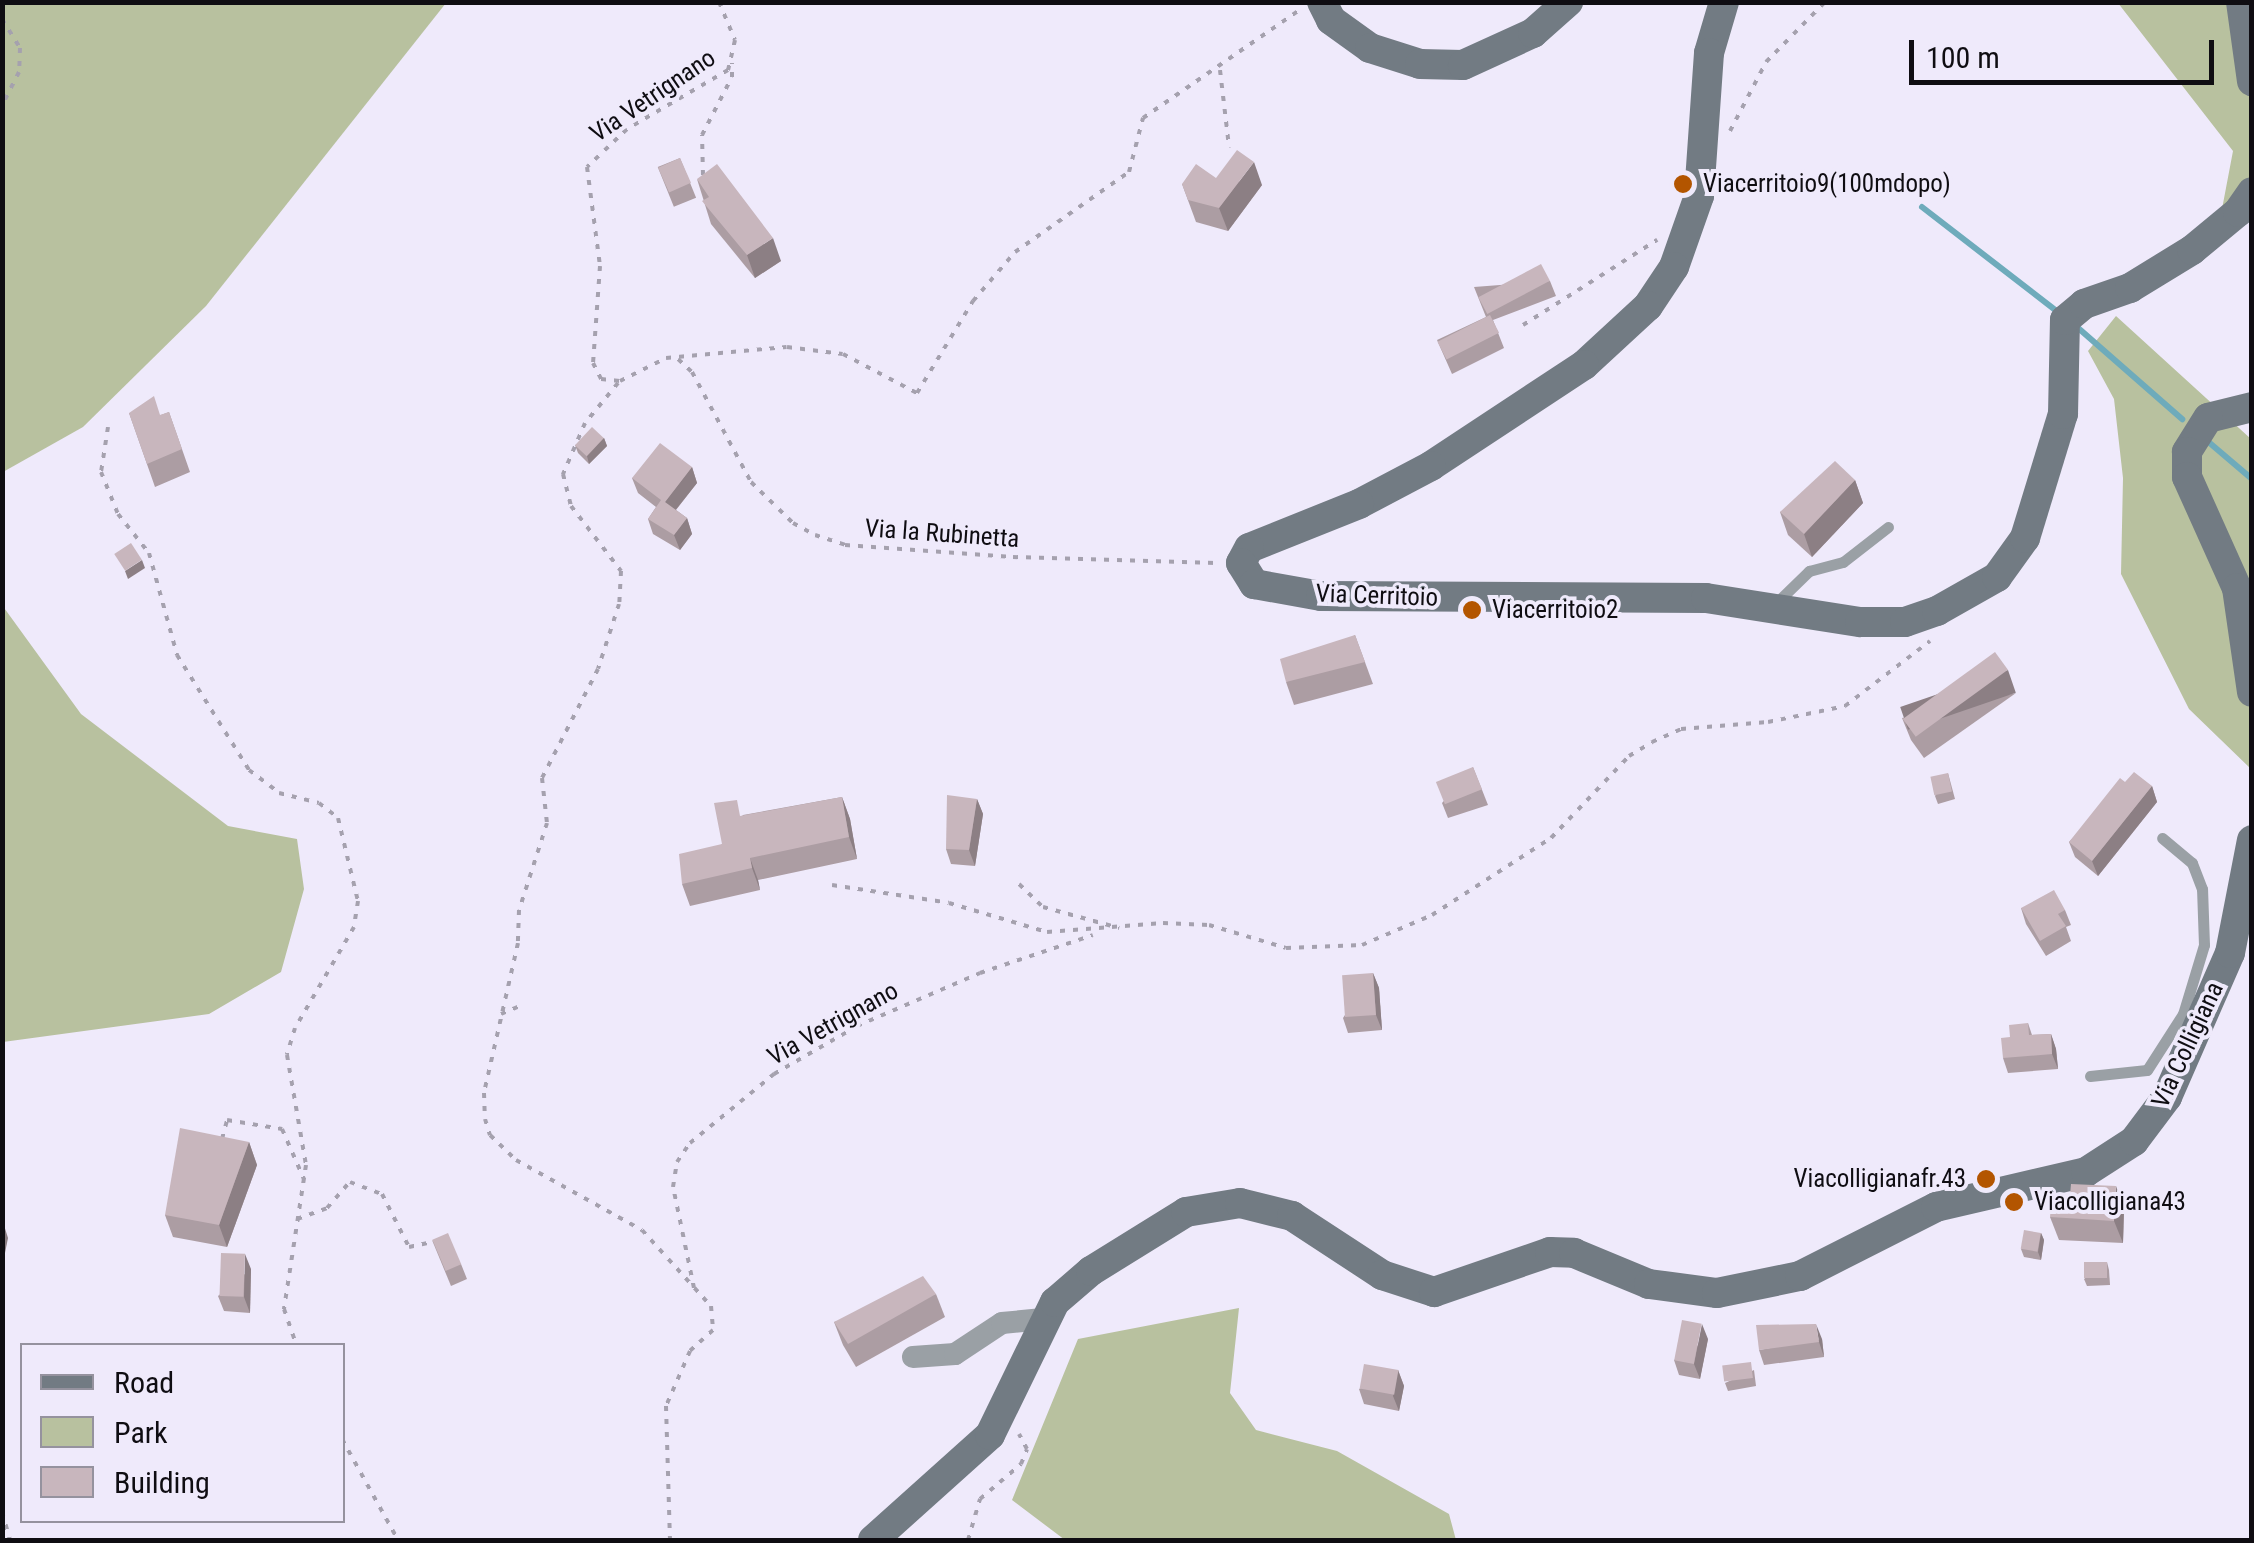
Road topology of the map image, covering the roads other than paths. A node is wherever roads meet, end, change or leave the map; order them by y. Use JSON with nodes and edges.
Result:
{"nodes":[{"id":1,"x":1322,"y":2,"type":"edge"},
{"id":2,"x":1568,"y":2,"type":"edge"},
{"id":3,"x":1724,"y":2,"type":"edge"},
{"id":4,"x":2241,"y":2,"type":"edge"},
{"id":5,"x":2252,"y":81,"type":"edge"},
{"id":6,"x":2252,"y":192,"type":"edge"},
{"id":7,"x":2252,"y":407,"type":"edge"},
{"id":8,"x":1888,"y":527,"type":"dead end"},
{"id":9,"x":1771,"y":608,"type":"junction"},
{"id":10,"x":2252,"y":692,"type":"edge"},
{"id":11,"x":2162,"y":838,"type":"dead end"},
{"id":12,"x":2252,"y":840,"type":"edge"},
{"id":13,"x":2192,"y":1018,"type":"junction"},
{"id":14,"x":2090,"y":1076,"type":"dead end"},
{"id":15,"x":1043,"y":1319,"type":"junction"},
{"id":16,"x":913,"y":1357,"type":"dead end"},
{"id":17,"x":874,"y":1540,"type":"edge"}],
"edges":[{"from":1,"to":2,"type":"street"},
{"from":3,"to":9,"type":"street","name":"Via Cerritoio"},
{"from":4,"to":5,"type":"street"},
{"from":6,"to":9,"type":"street","name":"Via Cerritoio"},
{"from":7,"to":10,"type":"street"},
{"from":8,"to":9,"type":"lane"},
{"from":11,"to":13,"type":"lane"},
{"from":12,"to":13,"type":"street","name":"Via Colligiana"},
{"from":13,"to":14,"type":"lane"},
{"from":13,"to":15,"type":"street","name":"Via Colligiana"},
{"from":15,"to":16,"type":"street"},
{"from":15,"to":17,"type":"street"}]}
